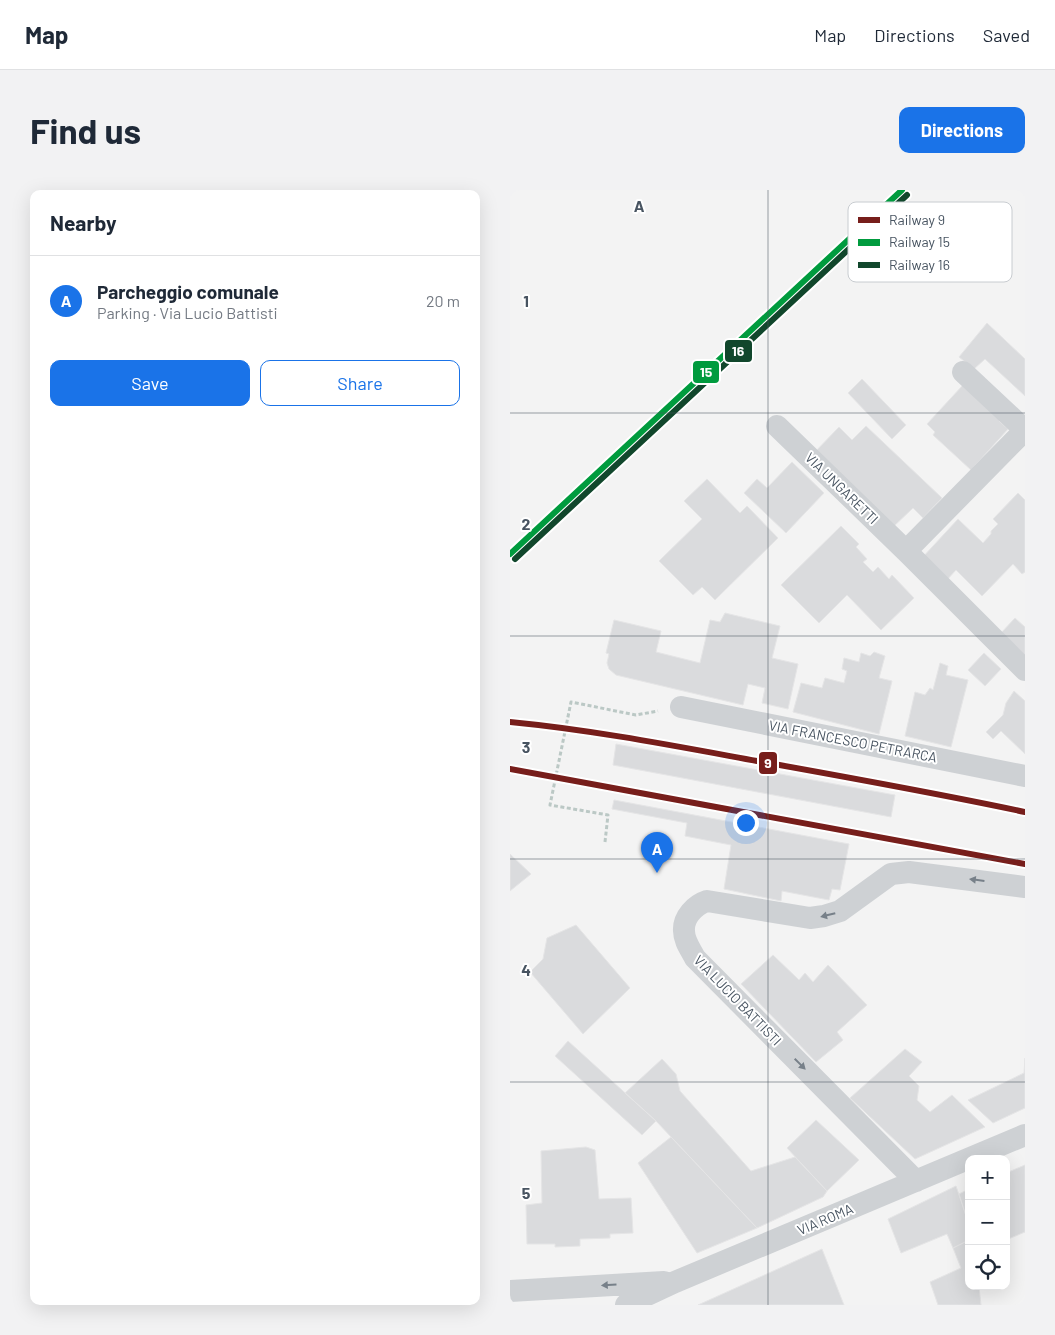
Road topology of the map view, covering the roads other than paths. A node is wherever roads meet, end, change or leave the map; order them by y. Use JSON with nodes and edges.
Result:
{"nodes":[{"id":1,"x":963,"y":372,"type":"dead end"},
{"id":2,"x":777,"y":426,"type":"dead end"},
{"id":3,"x":1025,"y":430,"type":"edge"},
{"id":4,"x":906,"y":551,"type":"junction"},
{"id":5,"x":1025,"y":670,"type":"edge"},
{"id":6,"x":681,"y":707,"type":"dead end"},
{"id":7,"x":1025,"y":776,"type":"edge"},
{"id":8,"x":1025,"y":886,"type":"edge"},
{"id":9,"x":1025,"y":1135,"type":"edge"},
{"id":10,"x":916,"y":1181,"type":"junction"},
{"id":11,"x":675,"y":1282,"type":"junction"},
{"id":12,"x":510,"y":1291,"type":"edge"},
{"id":13,"x":510,"y":1298,"type":"edge"},
{"id":14,"x":522,"y":1305,"type":"edge"},
{"id":15,"x":626,"y":1305,"type":"edge"}],
"edges":[{"from":1,"to":3,"type":"street"},
{"from":2,"to":4,"type":"street","name":"VIA UNGARETTI"},
{"from":3,"to":4,"type":"street"},
{"from":4,"to":5,"type":"street","name":"VIA UNGARETTI"},
{"from":6,"to":7,"type":"street","name":"VIA FRANCESCO PETRARCA"},
{"from":8,"to":10,"type":"street","name":"VIA LUCIO BATTISTI","one_way":true},
{"from":9,"to":10,"type":"street","name":"VIA ROMA"},
{"from":10,"to":11,"type":"street","name":"VIA ROMA"},
{"from":11,"to":12,"type":"street","one_way":true},
{"from":11,"to":15,"type":"street","name":"VIA ROMA"},
{"from":13,"to":14,"type":"street"}]}
